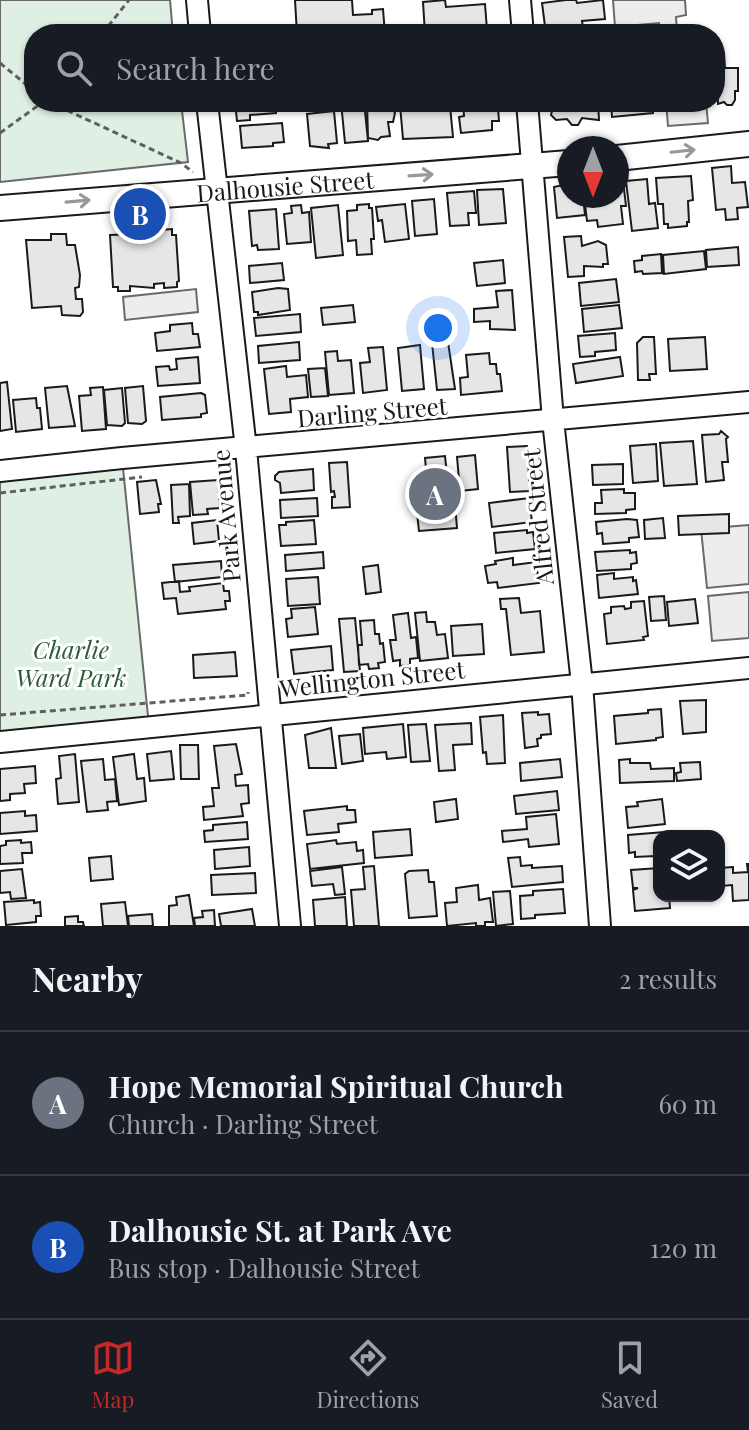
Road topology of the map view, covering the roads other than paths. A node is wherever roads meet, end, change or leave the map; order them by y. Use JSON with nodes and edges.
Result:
{"nodes":[{"id":1,"x":197,"y":0,"type":"edge"},
{"id":2,"x":520,"y":0,"type":"edge"},
{"id":3,"x":199,"y":24,"type":"edge"},
{"id":4,"x":522,"y":24,"type":"edge"},
{"id":5,"x":208,"y":112,"type":"edge"},
{"id":6,"x":528,"y":112,"type":"edge"},
{"id":7,"x":749,"y":144,"type":"edge"},
{"id":8,"x":629,"y":157,"type":"edge"},
{"id":9,"x":557,"y":164,"type":"edge"},
{"id":10,"x":531,"y":167,"type":"junction"},
{"id":11,"x":215,"y":189,"type":"junction"},
{"id":12,"x":0,"y":208,"type":"edge"},
{"id":13,"x":749,"y":402,"type":"edge"},
{"id":14,"x":553,"y":420,"type":"junction"},
{"id":15,"x":246,"y":449,"type":"junction"},
{"id":16,"x":0,"y":471,"type":"edge"},
{"id":17,"x":749,"y":668,"type":"edge"},
{"id":18,"x":582,"y":684,"type":"junction"},
{"id":19,"x":270,"y":714,"type":"junction"},
{"id":20,"x":0,"y":742,"type":"edge"},
{"id":21,"x":290,"y":926,"type":"edge"},
{"id":22,"x":600,"y":926,"type":"edge"}],
"edges":[{"from":1,"to":3,"type":"street"},
{"from":2,"to":4,"type":"street"},
{"from":5,"to":11,"type":"street","name":"Park Avenue"},
{"from":6,"to":10,"type":"street","name":"Alfred Street"},
{"from":8,"to":7,"type":"main road","one_way":true},
{"from":9,"to":10,"type":"main road","name":"Dalhousie Street"},
{"from":11,"to":10,"type":"main road","name":"Dalhousie Street","one_way":true},
{"from":10,"to":14,"type":"street","name":"Alfred Street"},
{"from":12,"to":11,"type":"main road","name":"Dalhousie Street","one_way":true},
{"from":11,"to":15,"type":"street","name":"Park Avenue"},
{"from":13,"to":14,"type":"street","name":"Darling Street"},
{"from":14,"to":15,"type":"street","name":"Darling Street"},
{"from":14,"to":18,"type":"street","name":"Alfred Street"},
{"from":15,"to":16,"type":"street","name":"Darling Street"},
{"from":15,"to":19,"type":"street","name":"Park Avenue"},
{"from":17,"to":18,"type":"street","name":"Wellington Street"},
{"from":18,"to":19,"type":"street","name":"Wellington Street"},
{"from":18,"to":22,"type":"street","name":"Alfred Street"},
{"from":19,"to":20,"type":"street","name":"Wellington Street"},
{"from":19,"to":21,"type":"street","name":"Park Avenue"}]}
